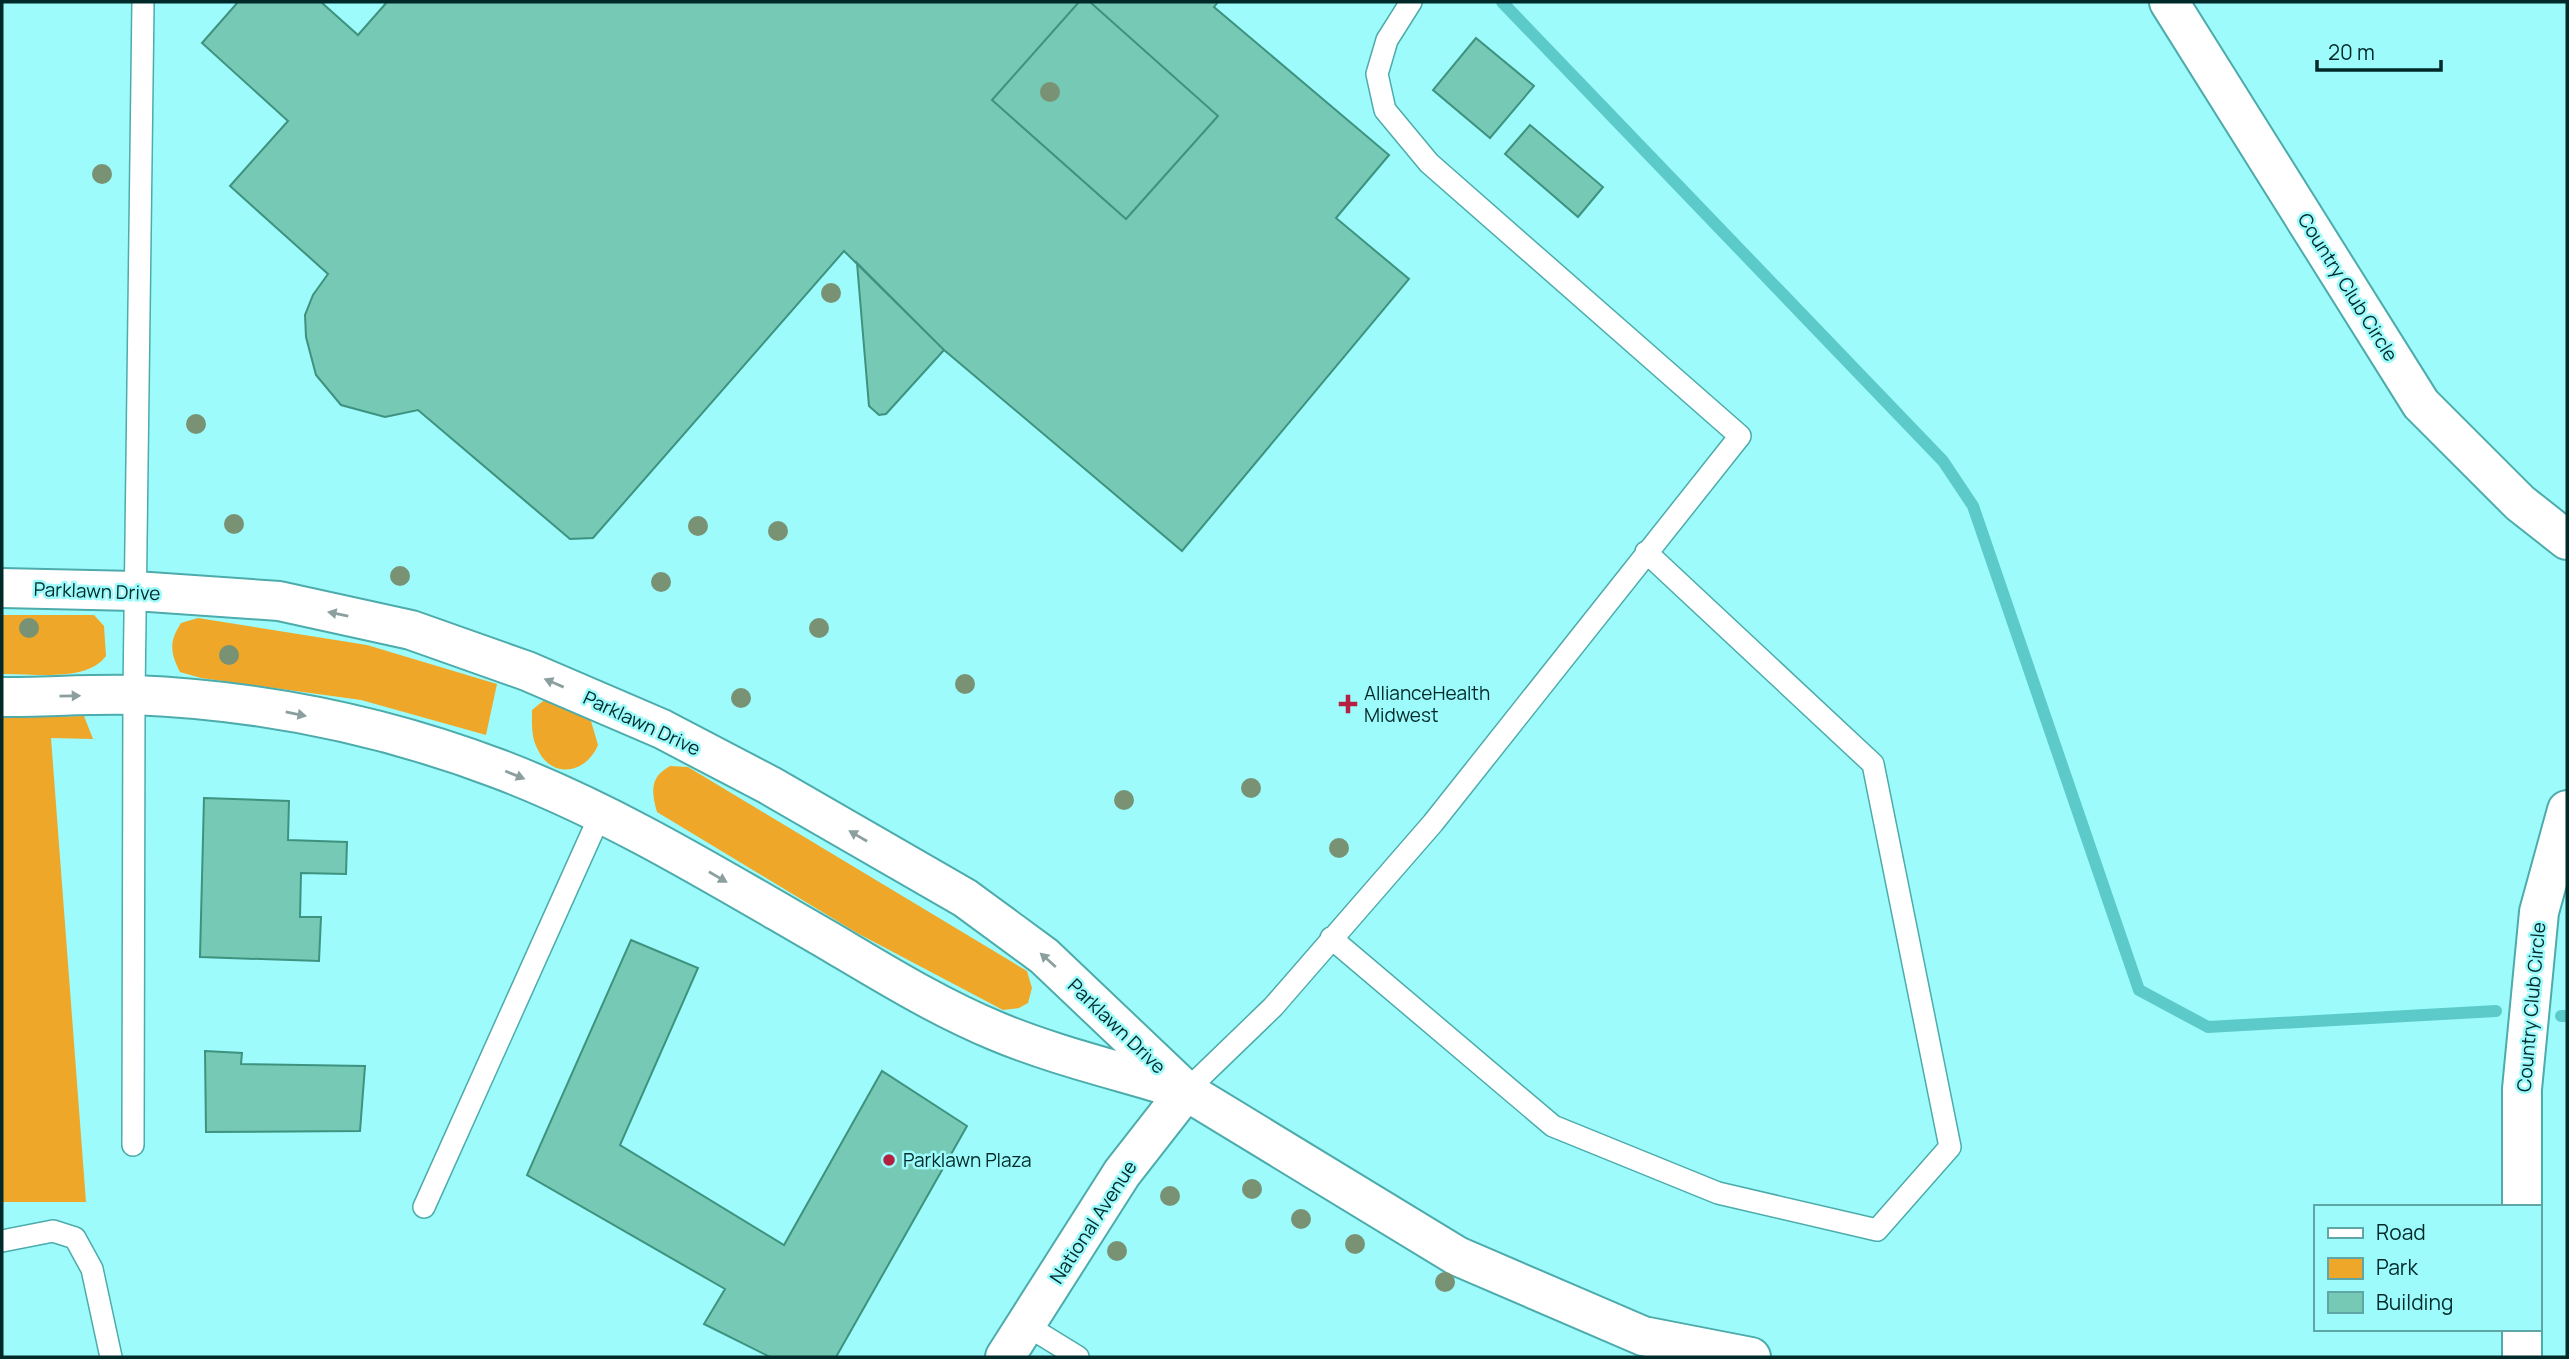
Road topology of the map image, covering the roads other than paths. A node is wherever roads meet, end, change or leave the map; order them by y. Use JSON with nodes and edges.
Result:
{"nodes":[{"id":1,"x":143,"y":2,"type":"edge"},
{"id":2,"x":1411,"y":2,"type":"edge"},
{"id":3,"x":2169,"y":2,"type":"edge"},
{"id":4,"x":2567,"y":540,"type":"edge"},
{"id":5,"x":1646,"y":552,"type":"junction"},
{"id":6,"x":2,"y":588,"type":"edge"},
{"id":7,"x":135,"y":591,"type":"junction"},
{"id":8,"x":134,"y":695,"type":"junction"},
{"id":9,"x":2,"y":697,"type":"edge"},
{"id":10,"x":2567,"y":810,"type":"edge"},
{"id":11,"x":601,"y":813,"type":"junction"},
{"id":12,"x":1331,"y":938,"type":"junction"},
{"id":13,"x":1186,"y":1091,"type":"junction"},
{"id":14,"x":133,"y":1145,"type":"dead end"},
{"id":15,"x":2522,"y":1205,"type":"edge"},
{"id":16,"x":424,"y":1207,"type":"dead end"},
{"id":17,"x":2,"y":1241,"type":"edge"},
{"id":18,"x":1026,"y":1325,"type":"junction"},
{"id":19,"x":2522,"y":1331,"type":"edge"},
{"id":20,"x":111,"y":1357,"type":"edge"},
{"id":21,"x":1005,"y":1357,"type":"edge"},
{"id":22,"x":1077,"y":1357,"type":"edge"},
{"id":23,"x":1751,"y":1357,"type":"edge"},
{"id":24,"x":2522,"y":1357,"type":"edge"}],
"edges":[{"from":1,"to":7,"type":"lane"},
{"from":2,"to":5,"type":"lane"},
{"from":3,"to":4,"type":"street","name":"Country Club Circle"},
{"from":5,"to":12,"type":"lane"},
{"from":5,"to":12,"type":"lane"},
{"from":6,"to":7,"type":"street","name":"Parklawn Drive"},
{"from":7,"to":8,"type":"lane"},
{"from":13,"to":7,"type":"street","name":"Parklawn Drive","one_way":true},
{"from":9,"to":8,"type":"street","name":"Parklawn Drive","one_way":true},
{"from":8,"to":11,"type":"street","name":"Parklawn Drive","one_way":true},
{"from":8,"to":14,"type":"lane"},
{"from":10,"to":15,"type":"street","name":"Country Club Circle"},
{"from":11,"to":13,"type":"street","name":"Parklawn Drive","one_way":true},
{"from":11,"to":16,"type":"lane"},
{"from":12,"to":13,"type":"lane"},
{"from":13,"to":18,"type":"street","name":"National Avenue"},
{"from":13,"to":23,"type":"street","name":"Parklawn Drive"},
{"from":17,"to":20,"type":"lane"},
{"from":18,"to":21,"type":"street","name":"National Avenue"},
{"from":18,"to":22,"type":"lane"},
{"from":19,"to":24,"type":"street"}]}
